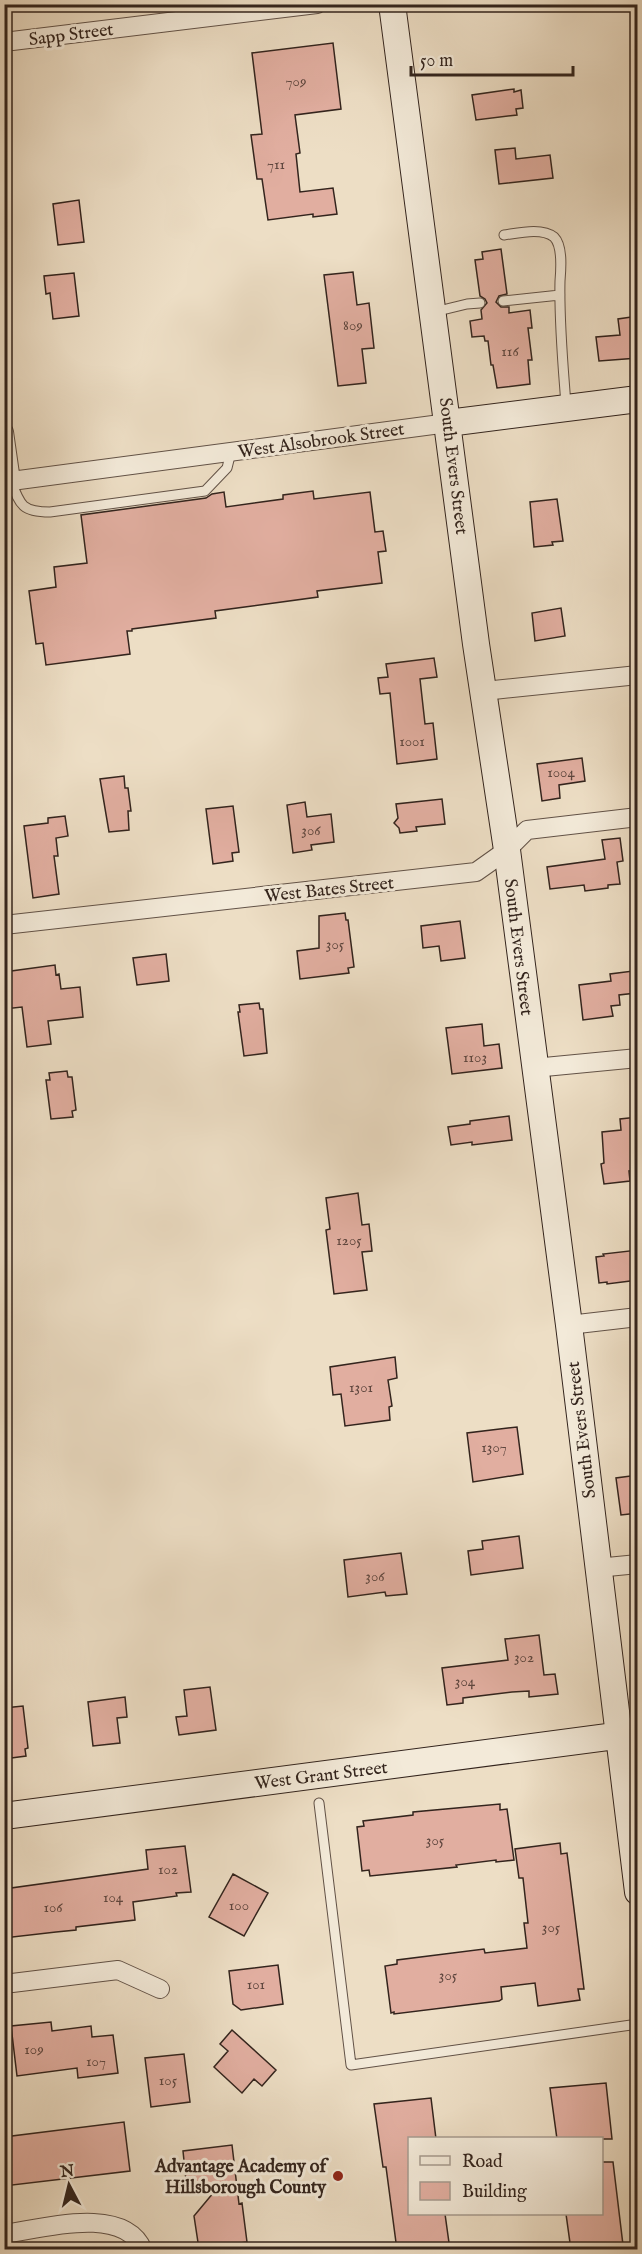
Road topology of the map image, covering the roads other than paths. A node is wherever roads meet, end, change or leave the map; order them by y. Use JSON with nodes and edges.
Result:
{"nodes":[{"id":1,"x":317,"y":4,"type":"edge"},
{"id":2,"x":392,"y":4,"type":"edge"},
{"id":3,"x":4,"y":42,"type":"edge"},
{"id":4,"x":504,"y":234,"type":"dead end"},
{"id":5,"x":560,"y":295,"type":"junction"},
{"id":6,"x":503,"y":301,"type":"dead end"},
{"id":7,"x":480,"y":303,"type":"dead end"},
{"id":8,"x":434,"y":312,"type":"junction"},
{"id":9,"x":638,"y":399,"type":"edge"},
{"id":10,"x":567,"y":408,"type":"junction"},
{"id":11,"x":448,"y":423,"type":"junction"},
{"id":12,"x":4,"y":432,"type":"edge"},
{"id":13,"x":231,"y":452,"type":"junction"},
{"id":14,"x":8,"y":481,"type":"edge"},
{"id":15,"x":638,"y":675,"type":"edge"},
{"id":16,"x":484,"y":691,"type":"junction"},
{"id":17,"x":638,"y":817,"type":"edge"},
{"id":18,"x":507,"y":850,"type":"junction"},
{"id":19,"x":4,"y":925,"type":"edge"},
{"id":20,"x":638,"y":1058,"type":"edge"},
{"id":21,"x":534,"y":1068,"type":"junction"},
{"id":22,"x":638,"y":1317,"type":"edge"},
{"id":23,"x":569,"y":1325,"type":"junction"},
{"id":24,"x":638,"y":1564,"type":"edge"},
{"id":25,"x":597,"y":1568,"type":"junction"},
{"id":26,"x":628,"y":1734,"type":"edge"},
{"id":27,"x":319,"y":1803,"type":"dead end"},
{"id":28,"x":4,"y":1816,"type":"edge"},
{"id":29,"x":634,"y":1830,"type":"edge"},
{"id":30,"x":638,"y":1892,"type":"edge"},
{"id":31,"x":4,"y":1984,"type":"edge"},
{"id":32,"x":160,"y":1989,"type":"dead end"},
{"id":33,"x":638,"y":2024,"type":"edge"},
{"id":34,"x":4,"y":2234,"type":"edge"},
{"id":35,"x":143,"y":2250,"type":"edge"}],
"edges":[{"from":1,"to":3,"type":"street","name":"Sapp Street"},
{"from":2,"to":8,"type":"street","name":"South Evers Street"},
{"from":4,"to":5,"type":"lane"},
{"from":5,"to":6,"type":"lane"},
{"from":5,"to":10,"type":"lane"},
{"from":7,"to":8,"type":"lane"},
{"from":8,"to":11,"type":"street","name":"South Evers Street"},
{"from":9,"to":10,"type":"street","name":"West Alsobrook Street"},
{"from":10,"to":11,"type":"street","name":"West Alsobrook Street"},
{"from":11,"to":13,"type":"street","name":"West Alsobrook Street"},
{"from":11,"to":16,"type":"street","name":"South Evers Street"},
{"from":12,"to":14,"type":"street"},
{"from":13,"to":14,"type":"street","name":"West Alsobrook Street"},
{"from":13,"to":14,"type":"lane"},
{"from":15,"to":16,"type":"street"},
{"from":16,"to":18,"type":"street","name":"South Evers Street"},
{"from":17,"to":18,"type":"street","name":"West Bates Street"},
{"from":18,"to":19,"type":"street","name":"West Bates Street"},
{"from":18,"to":21,"type":"street","name":"South Evers Street"},
{"from":20,"to":21,"type":"street"},
{"from":21,"to":23,"type":"street","name":"South Evers Street"},
{"from":22,"to":23,"type":"street"},
{"from":23,"to":25,"type":"street","name":"South Evers Street"},
{"from":24,"to":25,"type":"street"},
{"from":25,"to":26,"type":"street","name":"South Evers Street"},
{"from":26,"to":28,"type":"street","name":"West Grant Street"},
{"from":26,"to":29,"type":"street","name":"South Evers Street"},
{"from":27,"to":33,"type":"lane"},
{"from":29,"to":30,"type":"street","name":"South Evers Street"},
{"from":31,"to":32,"type":"street"},
{"from":34,"to":35,"type":"street"}]}
